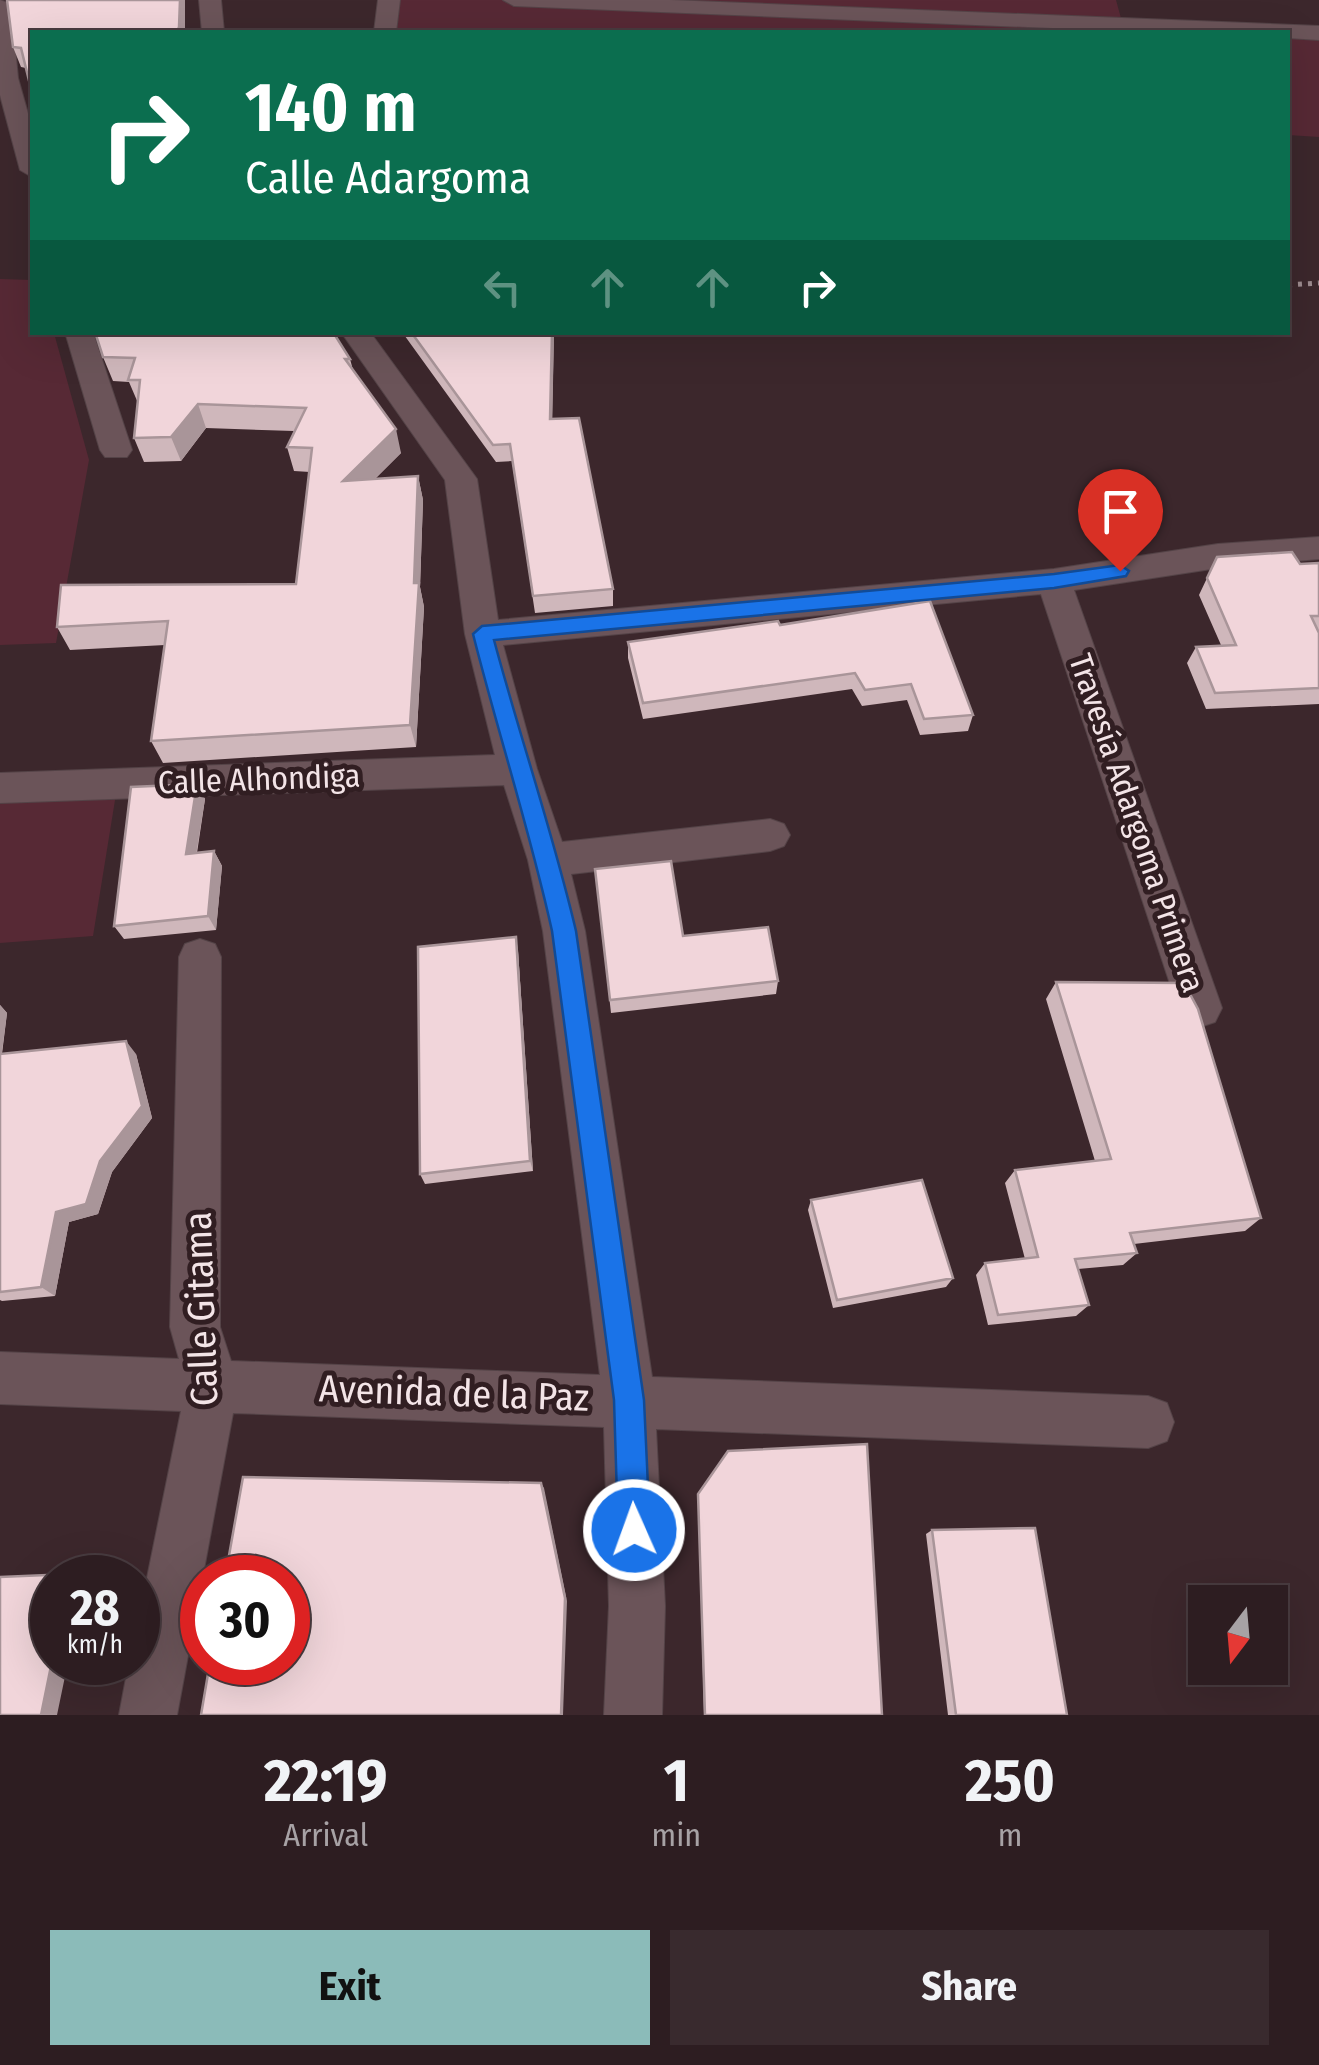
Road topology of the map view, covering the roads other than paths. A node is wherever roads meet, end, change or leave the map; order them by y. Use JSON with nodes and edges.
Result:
{"nodes":[{"id":1,"x":210,"y":0,"type":"edge"},
{"id":2,"x":389,"y":0,"type":"edge"},
{"id":3,"x":514,"y":0,"type":"edge"},
{"id":4,"x":0,"y":4,"type":"edge"},
{"id":5,"x":688,"y":6,"type":"junction"},
{"id":6,"x":213,"y":30,"type":"edge"},
{"id":7,"x":386,"y":30,"type":"edge"},
{"id":8,"x":687,"y":30,"type":"edge"},
{"id":9,"x":1229,"y":30,"type":"edge"},
{"id":10,"x":1290,"y":33,"type":"edge"},
{"id":11,"x":1319,"y":34,"type":"edge"},
{"id":12,"x":13,"y":73,"type":"edge"},
{"id":13,"x":30,"y":160,"type":"edge"},
{"id":14,"x":81,"y":335,"type":"edge"},
{"id":15,"x":358,"y":335,"type":"edge"},
{"id":16,"x":116,"y":450,"type":"dead end"},
{"id":17,"x":1317,"y":554,"type":"edge"},
{"id":18,"x":1054,"y":581,"type":"junction"},
{"id":19,"x":482,"y":634,"type":"junction"},
{"id":20,"x":518,"y":769,"type":"junction"},
{"id":21,"x":0,"y":788,"type":"edge"},
{"id":22,"x":770,"y":834,"type":"dead end"},
{"id":23,"x":548,"y":860,"type":"junction"},
{"id":24,"x":200,"y":957,"type":"dead end"},
{"id":25,"x":1200,"y":1008,"type":"edge"},
{"id":26,"x":0,"y":1378,"type":"edge"},
{"id":27,"x":212,"y":1384,"type":"junction"},
{"id":28,"x":629,"y":1400,"type":"junction"},
{"id":29,"x":1148,"y":1422,"type":"dead end"},
{"id":30,"x":148,"y":1715,"type":"edge"},
{"id":31,"x":634,"y":1715,"type":"edge"}],
"edges":[{"from":1,"to":6,"type":"street"},
{"from":2,"to":7,"type":"street"},
{"from":3,"to":5,"type":"street"},
{"from":4,"to":12,"type":"street"},
{"from":5,"to":8,"type":"street"},
{"from":5,"to":9,"type":"street"},
{"from":10,"to":11,"type":"street"},
{"from":12,"to":13,"type":"street"},
{"from":14,"to":16,"type":"street"},
{"from":15,"to":19,"type":"street"},
{"from":17,"to":18,"type":"street"},
{"from":18,"to":19,"type":"street"},
{"from":18,"to":25,"type":"street","name":"Travesía Adargoma Primera"},
{"from":19,"to":20,"type":"street"},
{"from":20,"to":21,"type":"street","name":"Calle Alhondiga"},
{"from":20,"to":23,"type":"street"},
{"from":22,"to":23,"type":"street"},
{"from":23,"to":28,"type":"street"},
{"from":24,"to":27,"type":"street","name":"Calle Gitama"},
{"from":26,"to":27,"type":"street","name":"Avenida de la Paz"},
{"from":27,"to":28,"type":"street","name":"Avenida de la Paz"},
{"from":27,"to":30,"type":"street","name":"Calle Gitama"},
{"from":28,"to":29,"type":"street","name":"Avenida de la Paz"},
{"from":28,"to":31,"type":"street"}]}
